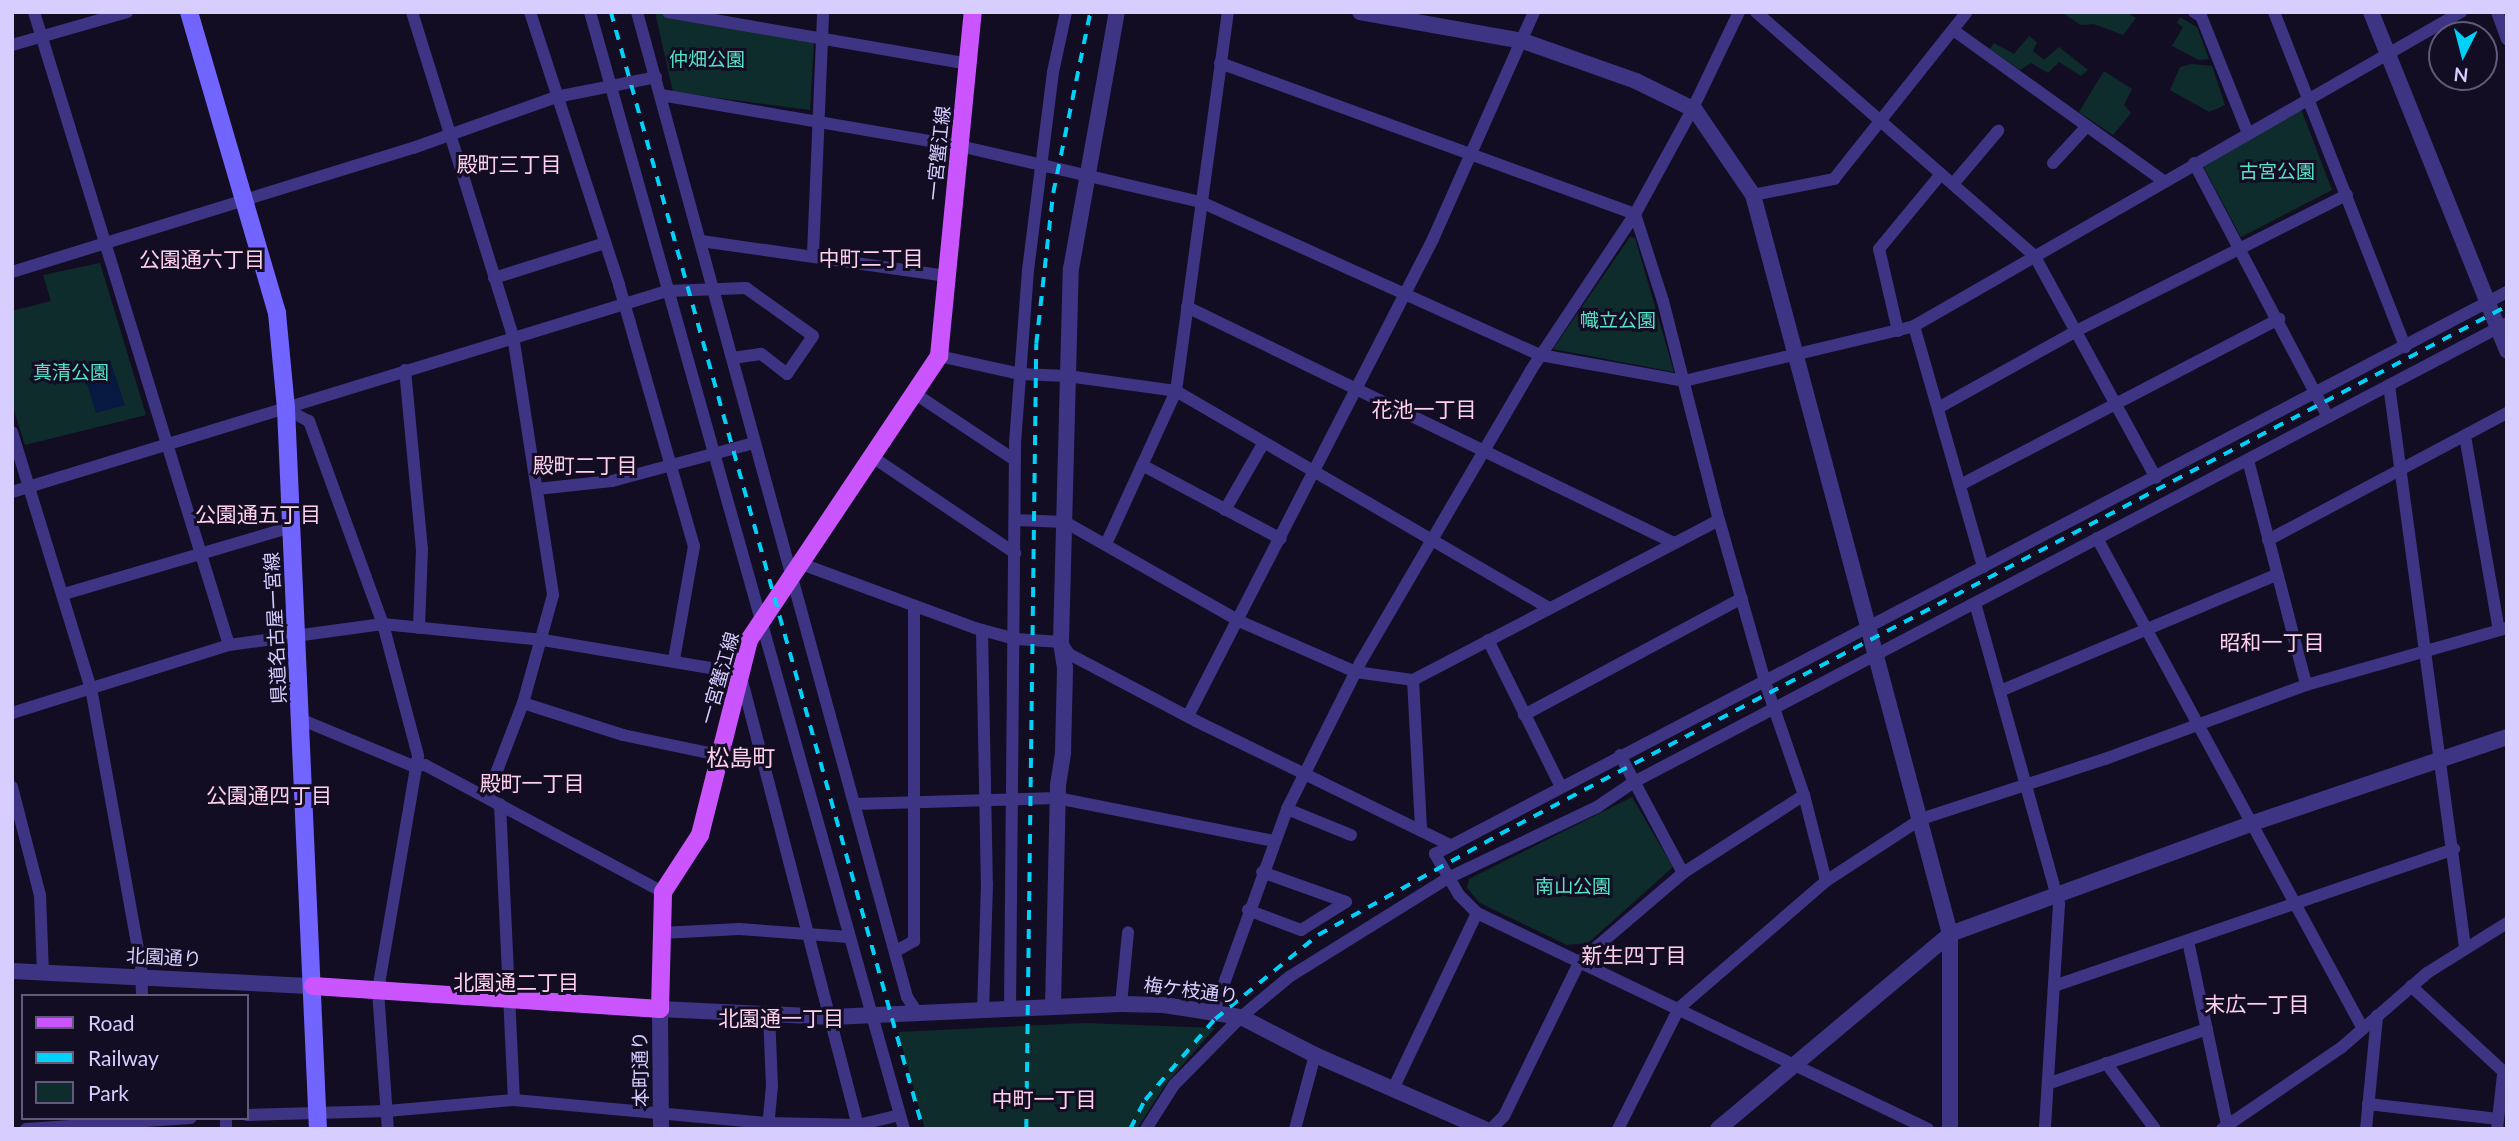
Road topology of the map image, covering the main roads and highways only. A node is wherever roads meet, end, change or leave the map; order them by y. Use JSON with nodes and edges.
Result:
{"nodes":[{"id":1,"x":189,"y":12,"type":"edge"},
{"id":2,"x":973,"y":12,"type":"edge"},
{"id":3,"x":313,"y":986,"type":"junction"},
{"id":4,"x":318,"y":1121,"type":"edge"}],
"edges":[{"from":1,"to":3,"type":"main road","name":"県道名古屋一宮線"},
{"from":2,"to":3,"type":"main road","name":"一宮蟹江線"},
{"from":3,"to":4,"type":"main road","name":"県道名古屋一宮線"}]}
